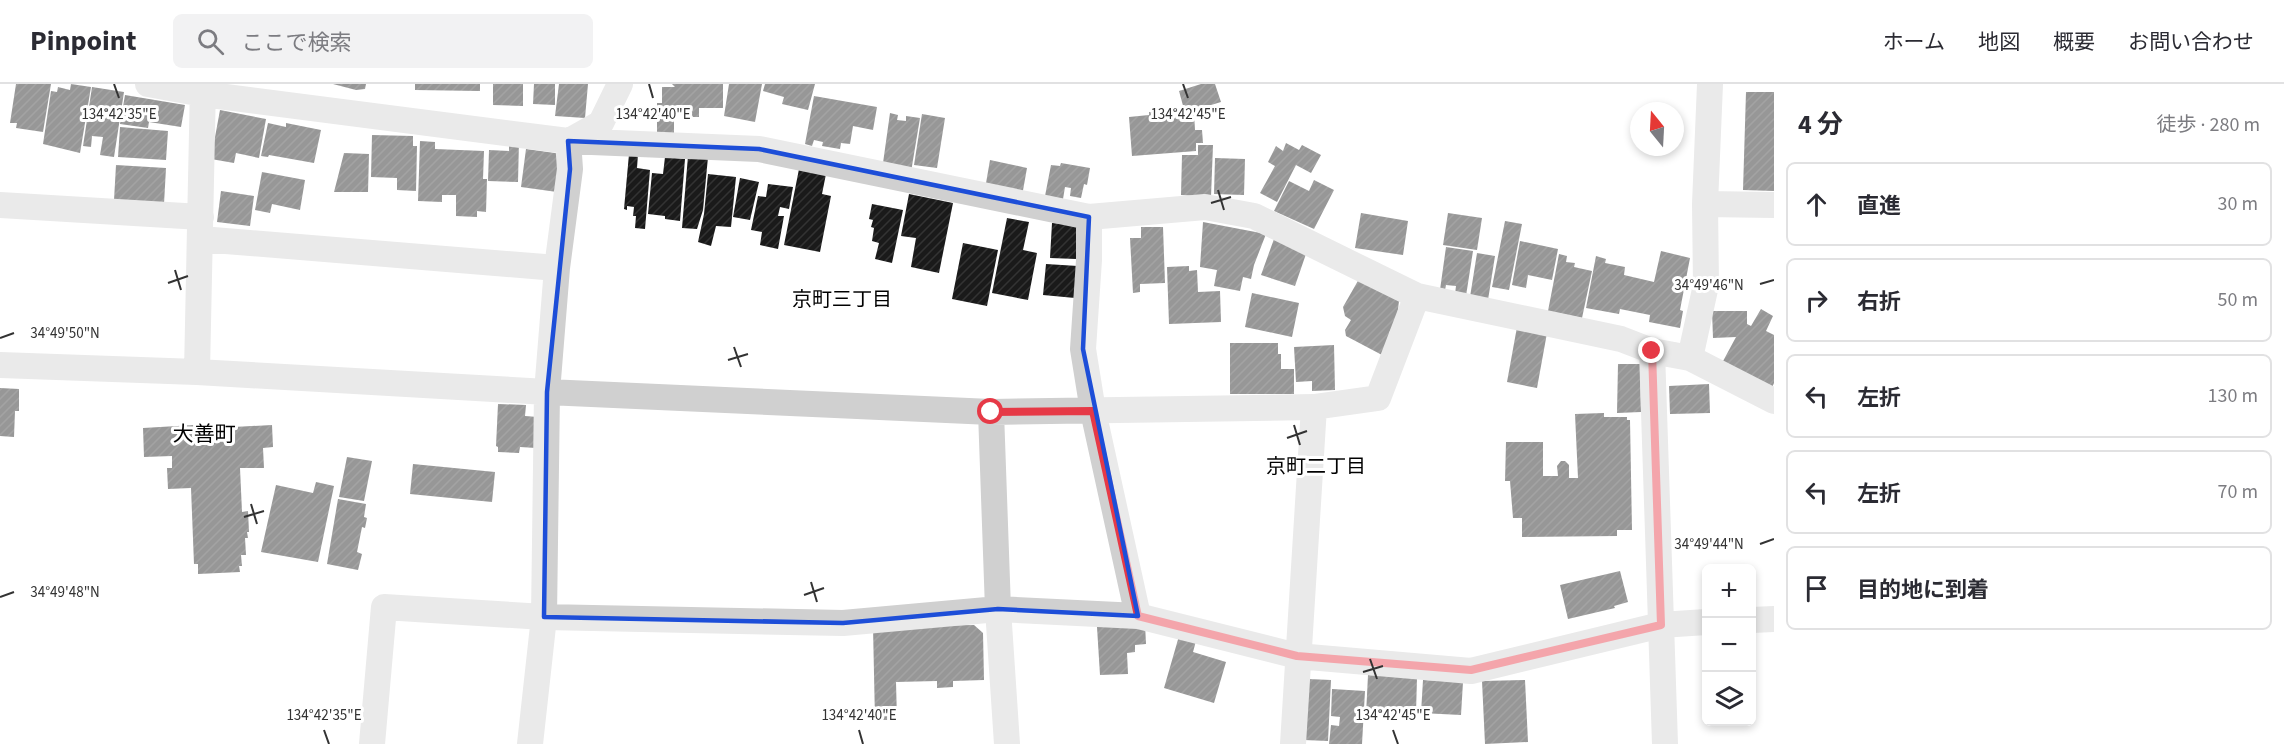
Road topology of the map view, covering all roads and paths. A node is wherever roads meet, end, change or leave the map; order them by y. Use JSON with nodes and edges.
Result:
{"nodes":[{"id":1,"x":148,"y":84,"type":"edge"},
{"id":2,"x":620,"y":84,"type":"edge"},
{"id":3,"x":1710,"y":84,"type":"edge"},
{"id":4,"x":203,"y":89,"type":"edge"},
{"id":5,"x":568,"y":141,"type":"junction"},
{"id":6,"x":1705,"y":204,"type":"junction"},
{"id":7,"x":0,"y":205,"type":"edge"},
{"id":8,"x":1774,"y":205,"type":"edge"},
{"id":9,"x":1089,"y":217,"type":"junction"},
{"id":10,"x":201,"y":228,"type":"junction"},
{"id":11,"x":557,"y":268,"type":"junction"},
{"id":12,"x":1417,"y":296,"type":"junction"},
{"id":13,"x":1652,"y":351,"type":"junction"},
{"id":14,"x":1690,"y":358,"type":"junction"},
{"id":15,"x":0,"y":365,"type":"edge"},
{"id":16,"x":197,"y":372,"type":"junction"},
{"id":17,"x":547,"y":392,"type":"junction"},
{"id":18,"x":1774,"y":401,"type":"edge"},
{"id":19,"x":1314,"y":407,"type":"junction"},
{"id":20,"x":1093,"y":411,"type":"junction"},
{"id":21,"x":991,"y":412,"type":"junction"},
{"id":22,"x":998,"y":609,"type":"junction"},
{"id":23,"x":1138,"y":616,"type":"junction"},
{"id":24,"x":544,"y":617,"type":"junction"},
{"id":25,"x":1774,"y":619,"type":"edge"},
{"id":26,"x":1756,"y":620,"type":"edge"},
{"id":27,"x":1702,"y":622,"type":"edge"},
{"id":28,"x":1661,"y":625,"type":"junction"},
{"id":29,"x":1297,"y":656,"type":"junction"},
{"id":30,"x":372,"y":744,"type":"edge"},
{"id":31,"x":530,"y":744,"type":"edge"},
{"id":32,"x":1007,"y":744,"type":"edge"},
{"id":33,"x":1293,"y":744,"type":"edge"},
{"id":34,"x":1665,"y":744,"type":"edge"}],
"edges":[{"from":1,"to":4,"type":"street"},
{"from":2,"to":5,"type":"street"},
{"from":3,"to":6,"type":"street"},
{"from":4,"to":5,"type":"street"},
{"from":4,"to":10,"type":"street"},
{"from":5,"to":9,"type":"street"},
{"from":5,"to":11,"type":"street"},
{"from":6,"to":8,"type":"street"},
{"from":6,"to":14,"type":"street"},
{"from":7,"to":10,"type":"street"},
{"from":9,"to":12,"type":"street"},
{"from":9,"to":20,"type":"street"},
{"from":10,"to":11,"type":"street"},
{"from":10,"to":16,"type":"street"},
{"from":11,"to":17,"type":"street"},
{"from":12,"to":13,"type":"street"},
{"from":12,"to":19,"type":"street"},
{"from":13,"to":14,"type":"street"},
{"from":13,"to":28,"type":"street"},
{"from":14,"to":18,"type":"street"},
{"from":15,"to":16,"type":"street"},
{"from":16,"to":17,"type":"street"},
{"from":17,"to":21,"type":"street"},
{"from":17,"to":24,"type":"street"},
{"from":19,"to":20,"type":"street"},
{"from":19,"to":29,"type":"street"},
{"from":20,"to":21,"type":"street"},
{"from":20,"to":23,"type":"street"},
{"from":21,"to":22,"type":"street"},
{"from":22,"to":23,"type":"street"},
{"from":22,"to":24,"type":"street"},
{"from":22,"to":32,"type":"street"},
{"from":23,"to":29,"type":"street"},
{"from":24,"to":30,"type":"street"},
{"from":24,"to":31,"type":"street"},
{"from":25,"to":26,"type":"street"},
{"from":27,"to":28,"type":"street"},
{"from":28,"to":29,"type":"street"},
{"from":28,"to":34,"type":"street"},
{"from":29,"to":33,"type":"street"}]}
